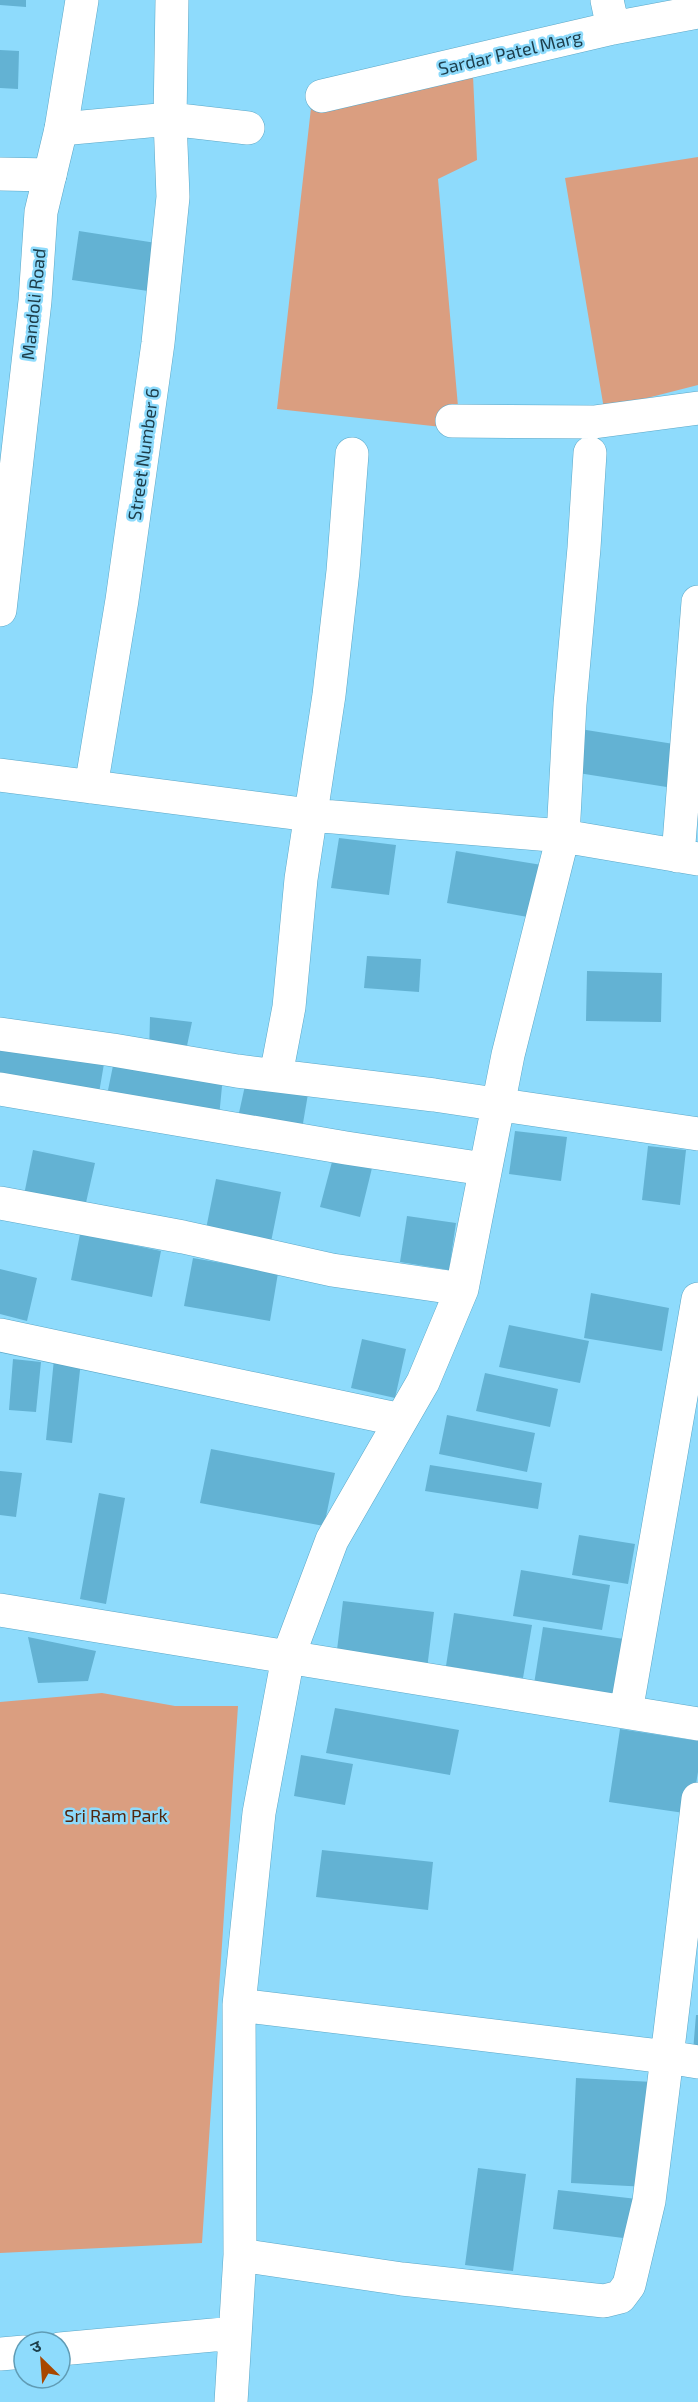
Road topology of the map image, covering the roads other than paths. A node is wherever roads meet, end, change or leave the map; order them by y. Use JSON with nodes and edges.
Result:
{"nodes":[{"id":1,"x":82,"y":0,"type":"edge"},
{"id":2,"x":172,"y":0,"type":"edge"},
{"id":3,"x":698,"y":12,"type":"edge"},
{"id":4,"x":610,"y":14,"type":"edge"},
{"id":5,"x":322,"y":96,"type":"dead end"},
{"id":6,"x":170,"y":119,"type":"junction"},
{"id":7,"x":248,"y":128,"type":"dead end"},
{"id":8,"x":62,"y":129,"type":"junction"},
{"id":9,"x":0,"y":174,"type":"edge"},
{"id":10,"x":50,"y":175,"type":"junction"},
{"id":11,"x":698,"y":408,"type":"edge"},
{"id":12,"x":452,"y":421,"type":"dead end"},
{"id":13,"x":590,"y":453,"type":"dead end"},
{"id":14,"x":352,"y":454,"type":"dead end"},
{"id":15,"x":698,"y":602,"type":"edge"},
{"id":16,"x":0,"y":610,"type":"edge"},
{"id":17,"x":0,"y":775,"type":"edge"},
{"id":18,"x":91,"y":787,"type":"junction"},
{"id":19,"x":310,"y":815,"type":"junction"},
{"id":20,"x":563,"y":836,"type":"junction"},
{"id":21,"x":688,"y":857,"type":"edge"},
{"id":22,"x":0,"y":1034,"type":"edge"},
{"id":23,"x":276,"y":1075,"type":"junction"},
{"id":24,"x":0,"y":1089,"type":"edge"},
{"id":25,"x":497,"y":1105,"type":"junction"},
{"id":26,"x":698,"y":1134,"type":"edge"},
{"id":27,"x":484,"y":1169,"type":"junction"},
{"id":28,"x":0,"y":1203,"type":"edge"},
{"id":29,"x":462,"y":1289,"type":"junction"},
{"id":30,"x":698,"y":1299,"type":"edge"},
{"id":31,"x":0,"y":1335,"type":"edge"},
{"id":32,"x":401,"y":1420,"type":"junction"},
{"id":33,"x":0,"y":1610,"type":"edge"},
{"id":34,"x":288,"y":1657,"type":"junction"},
{"id":35,"x":626,"y":1712,"type":"junction"},
{"id":36,"x":698,"y":1724,"type":"edge"},
{"id":37,"x":698,"y":1799,"type":"edge"},
{"id":38,"x":692,"y":1884,"type":"edge"},
{"id":39,"x":239,"y":2005,"type":"junction"},
{"id":40,"x":683,"y":2060,"type":"edge"},
{"id":41,"x":240,"y":2255,"type":"junction"},
{"id":42,"x":235,"y":2334,"type":"junction"},
{"id":43,"x":72,"y":2348,"type":"edge"},
{"id":44,"x":231,"y":2402,"type":"edge"}],
"edges":[{"from":1,"to":8,"type":"street","name":"Mandoli Road"},
{"from":2,"to":6,"type":"street","name":"Street Number 6"},
{"from":3,"to":4,"type":"street","name":"Sardar Patel Marg"},
{"from":4,"to":5,"type":"street","name":"Sardar Patel Marg"},
{"from":6,"to":7,"type":"street"},
{"from":6,"to":8,"type":"street"},
{"from":6,"to":18,"type":"street","name":"Street Number 6"},
{"from":8,"to":10,"type":"street","name":"Mandoli Road"},
{"from":9,"to":10,"type":"street"},
{"from":10,"to":16,"type":"street","name":"Mandoli Road"},
{"from":11,"to":12,"type":"street"},
{"from":13,"to":20,"type":"street"},
{"from":14,"to":19,"type":"street"},
{"from":15,"to":21,"type":"street"},
{"from":17,"to":18,"type":"street"},
{"from":18,"to":19,"type":"street"},
{"from":19,"to":20,"type":"street"},
{"from":19,"to":23,"type":"street"},
{"from":20,"to":21,"type":"street"},
{"from":20,"to":25,"type":"street"},
{"from":22,"to":23,"type":"street"},
{"from":23,"to":25,"type":"street"},
{"from":24,"to":27,"type":"street"},
{"from":25,"to":26,"type":"street"},
{"from":25,"to":27,"type":"street"},
{"from":27,"to":29,"type":"street"},
{"from":28,"to":29,"type":"street"},
{"from":29,"to":32,"type":"street"},
{"from":30,"to":35,"type":"street"},
{"from":31,"to":32,"type":"street"},
{"from":32,"to":34,"type":"street"},
{"from":33,"to":34,"type":"street"},
{"from":34,"to":35,"type":"street"},
{"from":34,"to":39,"type":"street"},
{"from":35,"to":36,"type":"street"},
{"from":37,"to":38,"type":"street"},
{"from":38,"to":40,"type":"street"},
{"from":39,"to":40,"type":"street"},
{"from":39,"to":41,"type":"street"},
{"from":40,"to":41,"type":"street"},
{"from":41,"to":42,"type":"street"},
{"from":42,"to":43,"type":"street"},
{"from":42,"to":44,"type":"street"}]}
